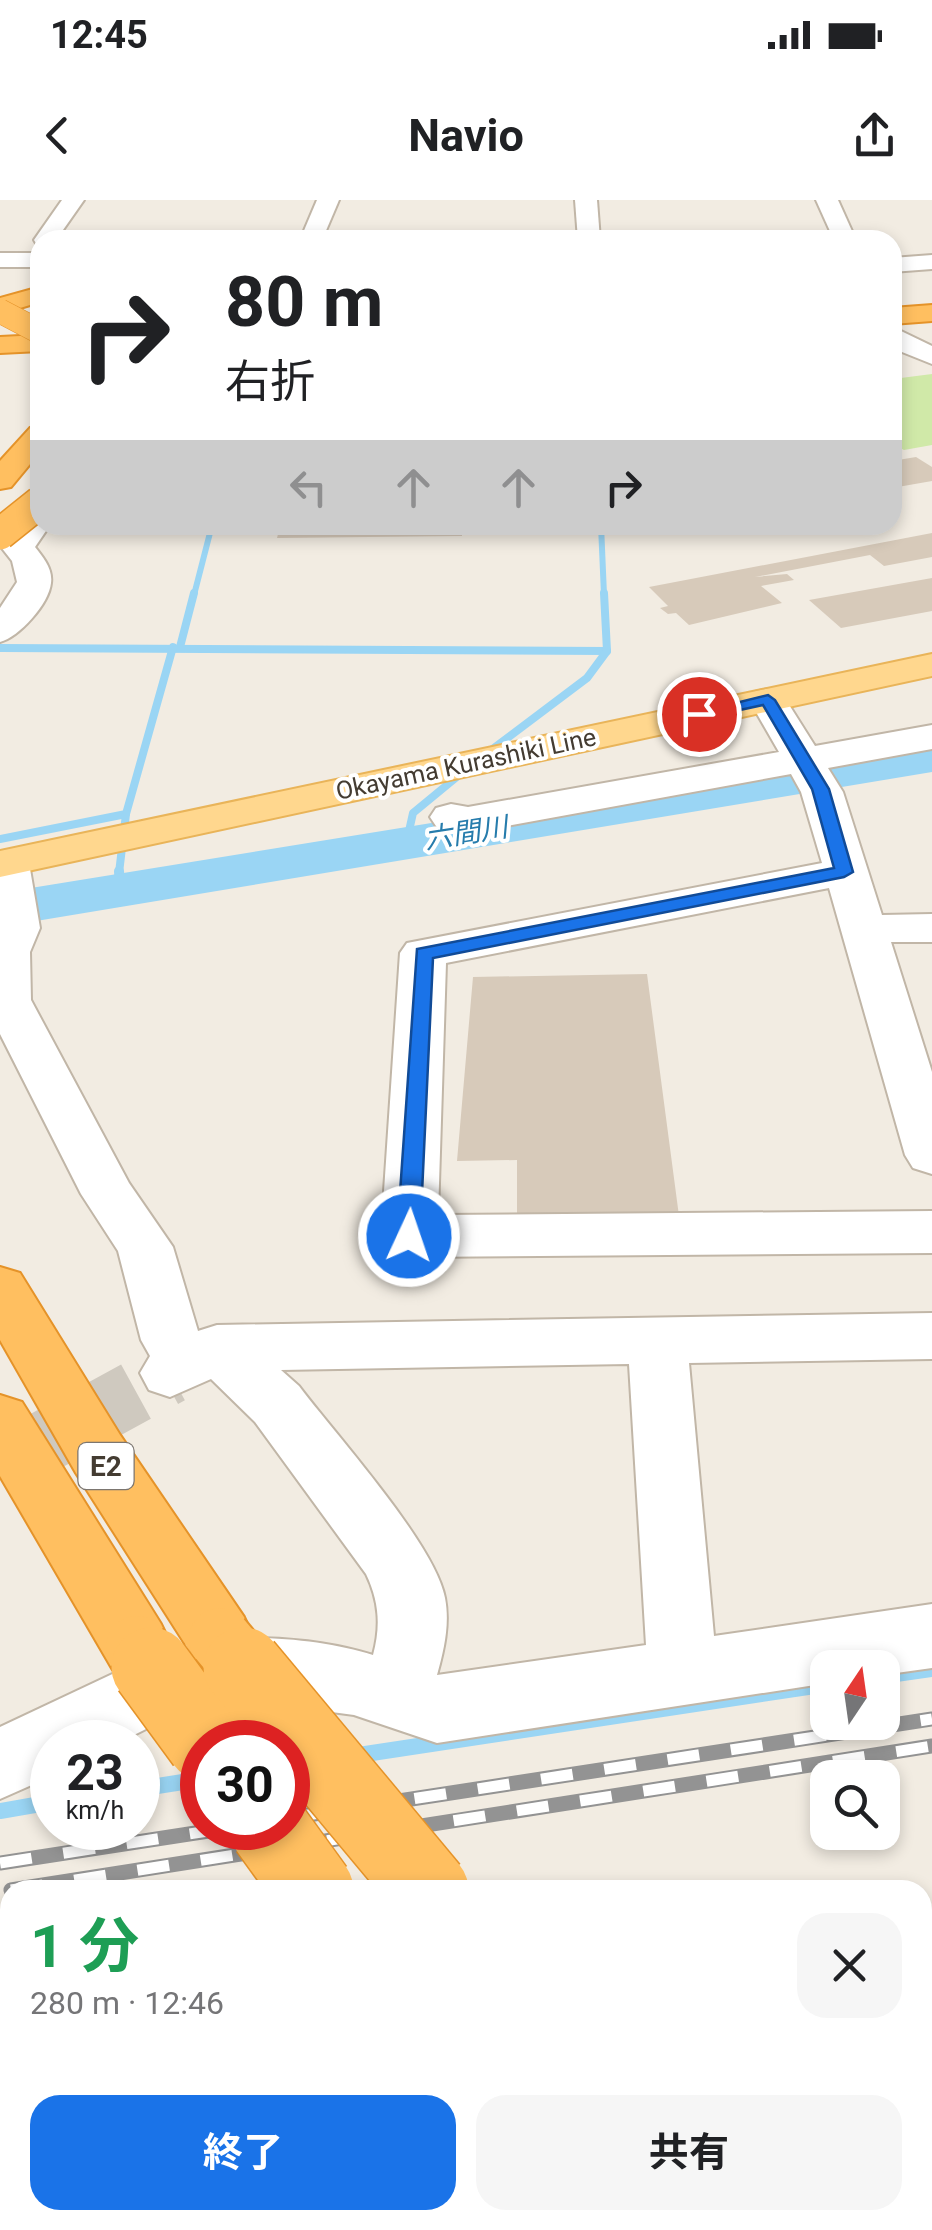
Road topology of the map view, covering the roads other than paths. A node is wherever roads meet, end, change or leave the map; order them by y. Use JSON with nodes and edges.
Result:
{"nodes":[{"id":1,"x":73,"y":200,"type":"edge"},
{"id":2,"x":328,"y":200,"type":"edge"},
{"id":3,"x":586,"y":200,"type":"edge"},
{"id":4,"x":827,"y":200,"type":"edge"},
{"id":5,"x":53,"y":230,"type":"edge"},
{"id":6,"x":314,"y":230,"type":"edge"},
{"id":7,"x":589,"y":230,"type":"edge"},
{"id":8,"x":841,"y":230,"type":"edge"},
{"id":9,"x":30,"y":254,"type":"edge"},
{"id":10,"x":0,"y":260,"type":"edge"},
{"id":11,"x":932,"y":262,"type":"edge"},
{"id":12,"x":902,"y":264,"type":"edge"},
{"id":13,"x":932,"y":282,"type":"edge"},
{"id":14,"x":902,"y":283,"type":"edge"},
{"id":15,"x":932,"y":292,"type":"edge"},
{"id":16,"x":902,"y":295,"type":"edge"},
{"id":17,"x":30,"y":298,"type":"edge"},
{"id":18,"x":932,"y":303,"type":"edge"},
{"id":19,"x":902,"y":305,"type":"edge"},
{"id":20,"x":0,"y":308,"type":"edge"},
{"id":21,"x":932,"y":313,"type":"edge"},
{"id":22,"x":30,"y":326,"type":"edge"},
{"id":23,"x":0,"y":332,"type":"edge"},
{"id":24,"x":30,"y":332,"type":"edge"},
{"id":25,"x":30,"y":344,"type":"edge"},
{"id":26,"x":0,"y":345,"type":"edge"},
{"id":27,"x":908,"y":345,"type":"edge"},
{"id":28,"x":30,"y":446,"type":"edge"},
{"id":29,"x":0,"y":480,"type":"edge"},
{"id":30,"x":30,"y":503,"type":"edge"},
{"id":31,"x":0,"y":508,"type":"edge"},
{"id":32,"x":30,"y":509,"type":"edge"},
{"id":33,"x":30,"y":518,"type":"edge"},
{"id":34,"x":0,"y":523,"type":"edge"},
{"id":35,"x":30,"y":530,"type":"edge"},
{"id":36,"x":0,"y":534,"type":"edge"},
{"id":37,"x":0,"y":631,"type":"edge"},
{"id":38,"x":932,"y":665,"type":"edge"},
{"id":39,"x":768,"y":700,"type":"junction"},
{"id":40,"x":932,"y":737,"type":"edge"},
{"id":41,"x":809,"y":770,"type":"junction"},
{"id":42,"x":451,"y":818,"type":"dead end"},
{"id":43,"x":844,"y":872,"type":"junction"},
{"id":44,"x":10,"y":888,"type":"edge"},
{"id":45,"x":860,"y":928,"type":"junction"},
{"id":46,"x":932,"y":928,"type":"edge"},
{"id":47,"x":932,"y":1155,"type":"edge"},
{"id":48,"x":932,"y":1232,"type":"edge"},
{"id":49,"x":0,"y":1289,"type":"edge"},
{"id":50,"x":932,"y":1336,"type":"edge"},
{"id":51,"x":657,"y":1342,"type":"junction"},
{"id":52,"x":191,"y":1361,"type":"junction"},
{"id":53,"x":0,"y":1420,"type":"edge"},
{"id":54,"x":932,"y":1636,"type":"edge"},
{"id":55,"x":683,"y":1672,"type":"junction"},
{"id":56,"x":397,"y":1696,"type":"junction"},
{"id":57,"x":190,"y":1720,"type":"edge"},
{"id":58,"x":0,"y":1764,"type":"edge"},
{"id":59,"x":285,"y":1850,"type":"edge"},
{"id":60,"x":307,"y":1880,"type":"edge"},
{"id":61,"x":421,"y":1880,"type":"edge"}],
"edges":[{"from":1,"to":5,"type":"street"},
{"from":2,"to":6,"type":"street"},
{"from":3,"to":7,"type":"street"},
{"from":4,"to":8,"type":"street"},
{"from":9,"to":10,"type":"street"},
{"from":11,"to":12,"type":"street"},
{"from":13,"to":14,"type":"highway"},
{"from":15,"to":16,"type":"highway"},
{"from":17,"to":20,"type":"highway"},
{"from":18,"to":19,"type":"highway"},
{"from":20,"to":22,"type":"highway","bridge":true},
{"from":21,"to":27,"type":"highway"},
{"from":23,"to":24,"type":"highway"},
{"from":25,"to":26,"type":"highway"},
{"from":28,"to":29,"type":"highway"},
{"from":30,"to":31,"type":"street"},
{"from":32,"to":36,"type":"highway","bridge":true},
{"from":33,"to":34,"type":"street"},
{"from":35,"to":37,"type":"street"},
{"from":38,"to":39,"type":"main road","name":"Okayama Kurashiki Line"},
{"from":39,"to":41,"type":"street"},
{"from":39,"to":44,"type":"main road","name":"Okayama Kurashiki Line"},
{"from":40,"to":41,"type":"street"},
{"from":41,"to":42,"type":"street"},
{"from":41,"to":43,"type":"street"},
{"from":43,"to":45,"type":"street"},
{"from":43,"to":48,"type":"street"},
{"from":44,"to":52,"type":"street"},
{"from":45,"to":46,"type":"street"},
{"from":45,"to":47,"type":"street"},
{"from":49,"to":61,"type":"highway","number":"E2","bridge":true},
{"from":50,"to":51,"type":"street"},
{"from":51,"to":52,"type":"street"},
{"from":51,"to":55,"type":"street"},
{"from":52,"to":56,"type":"street"},
{"from":53,"to":57,"type":"highway","number":"E2","bridge":true},
{"from":54,"to":55,"type":"street"},
{"from":55,"to":56,"type":"street"},
{"from":56,"to":58,"type":"street"},
{"from":59,"to":60,"type":"highway","bridge":true}]}
